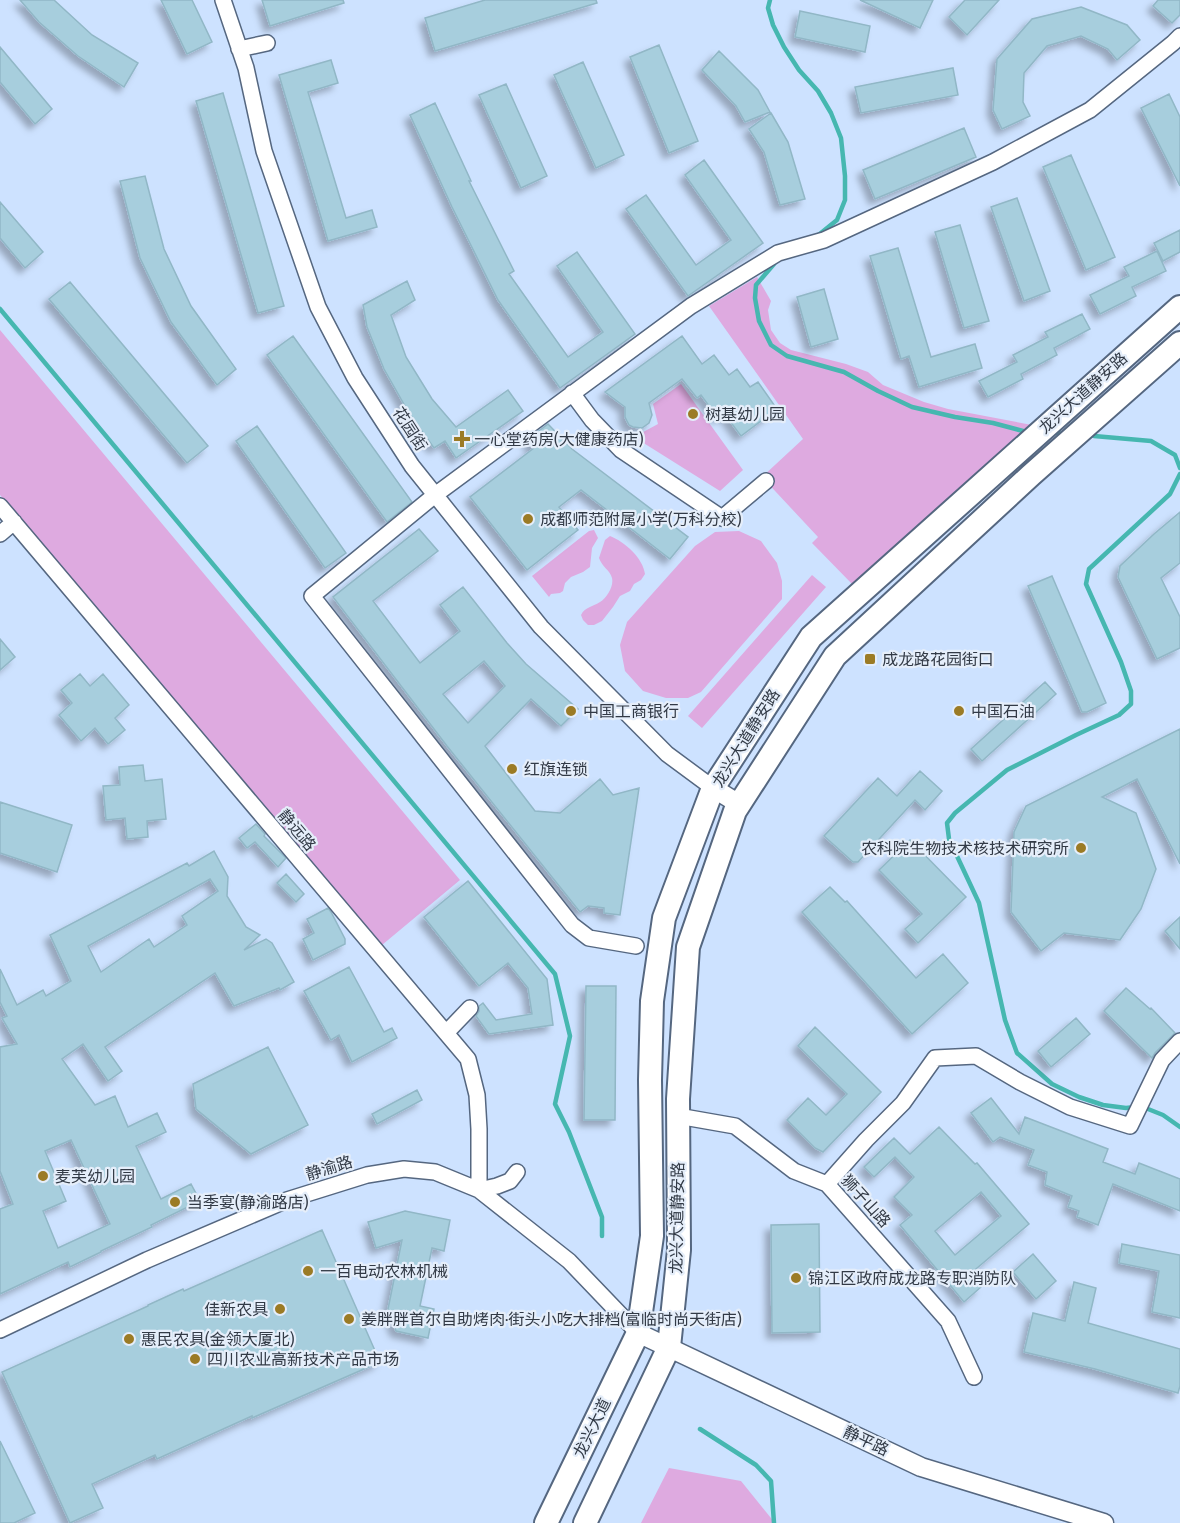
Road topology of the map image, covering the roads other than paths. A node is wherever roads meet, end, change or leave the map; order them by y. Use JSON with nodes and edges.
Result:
{"nodes":[{"id":1,"x":223,"y":0,"type":"edge"},
{"id":2,"x":1180,"y":36,"type":"edge"},
{"id":3,"x":267,"y":43,"type":"dead end"},
{"id":4,"x":239,"y":49,"type":"junction"},
{"id":5,"x":1180,"y":307,"type":"edge"},
{"id":6,"x":1180,"y":343,"type":"edge"},
{"id":7,"x":572,"y":393,"type":"junction"},
{"id":8,"x":766,"y":481,"type":"dead end"},
{"id":9,"x":435,"y":495,"type":"junction"},
{"id":10,"x":0,"y":506,"type":"edge"},
{"id":11,"x":14,"y":522,"type":"junction"},
{"id":12,"x":0,"y":534,"type":"edge"},
{"id":13,"x":713,"y":788,"type":"junction"},
{"id":14,"x":740,"y":804,"type":"junction"},
{"id":15,"x":636,"y":946,"type":"dead end"},
{"id":16,"x":470,"y":1008,"type":"dead end"},
{"id":17,"x":446,"y":1033,"type":"junction"},
{"id":18,"x":1180,"y":1041,"type":"edge"},
{"id":19,"x":678,"y":1116,"type":"junction"},
{"id":20,"x":517,"y":1172,"type":"dead end"},
{"id":21,"x":827,"y":1184,"type":"junction"},
{"id":22,"x":478,"y":1190,"type":"junction"},
{"id":23,"x":0,"y":1330,"type":"edge"},
{"id":24,"x":638,"y":1333,"type":"junction"},
{"id":25,"x":669,"y":1347,"type":"junction"},
{"id":26,"x":974,"y":1377,"type":"dead end"},
{"id":27,"x":546,"y":1523,"type":"edge"},
{"id":28,"x":585,"y":1523,"type":"edge"},
{"id":29,"x":1104,"y":1523,"type":"edge"}],
"edges":[{"from":1,"to":4,"type":"street","name":"花园街"},
{"from":2,"to":7,"type":"street"},
{"from":3,"to":4,"type":"street"},
{"from":4,"to":9,"type":"street","name":"花园街"},
{"from":5,"to":13,"type":"main road","name":"龙兴大道静安路"},
{"from":6,"to":14,"type":"main road","name":"龙兴大道静安路"},
{"from":7,"to":8,"type":"street"},
{"from":7,"to":9,"type":"street"},
{"from":9,"to":13,"type":"street","name":"花园街"},
{"from":9,"to":15,"type":"street"},
{"from":10,"to":11,"type":"street","name":"静远路"},
{"from":11,"to":12,"type":"street"},
{"from":11,"to":17,"type":"street","name":"静远路"},
{"from":13,"to":14,"type":"street"},
{"from":13,"to":24,"type":"main road","name":"龙兴大道静安路"},
{"from":14,"to":19,"type":"main road","name":"龙兴大道静安路"},
{"from":16,"to":17,"type":"street"},
{"from":17,"to":22,"type":"street","name":"静远路"},
{"from":18,"to":21,"type":"street"},
{"from":19,"to":21,"type":"street","name":"狮子山路"},
{"from":19,"to":25,"type":"main road","name":"龙兴大道静安路"},
{"from":20,"to":22,"type":"street"},
{"from":21,"to":26,"type":"street","name":"狮子山路"},
{"from":22,"to":23,"type":"street","name":"静渝路"},
{"from":22,"to":24,"type":"street","name":"静渝路"},
{"from":24,"to":25,"type":"street","name":"静平路"},
{"from":24,"to":27,"type":"main road","name":"龙兴大道"},
{"from":25,"to":28,"type":"main road"},
{"from":25,"to":29,"type":"street","name":"静平路"}]}
